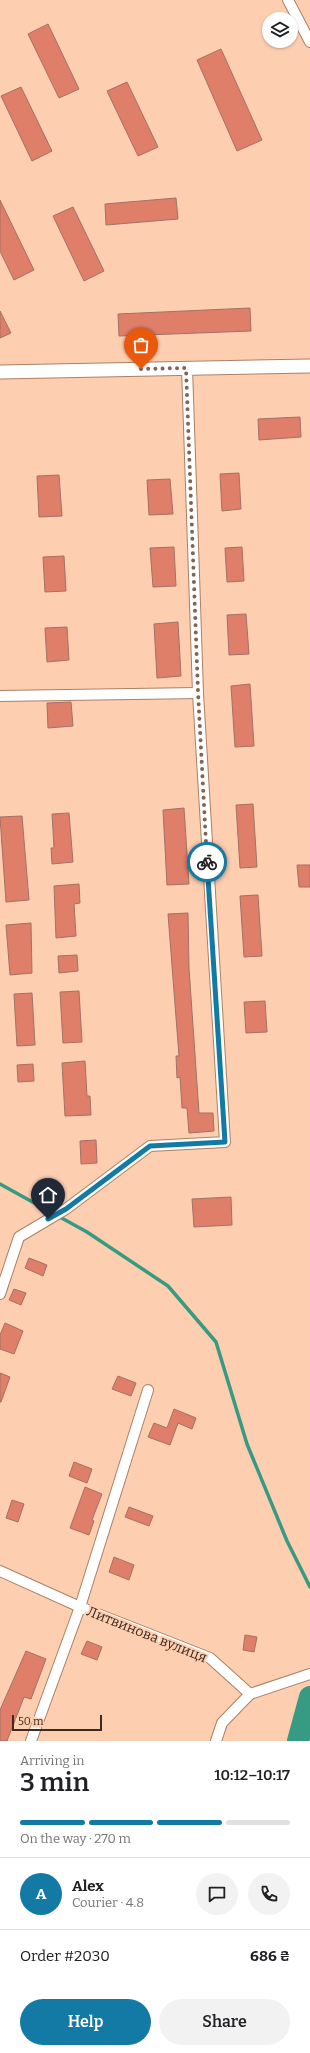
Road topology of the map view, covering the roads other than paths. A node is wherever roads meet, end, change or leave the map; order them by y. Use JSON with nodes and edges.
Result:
{"nodes":[{"id":1,"x":288,"y":0,"type":"edge"},
{"id":2,"x":310,"y":42,"type":"edge"},
{"id":3,"x":310,"y":366,"type":"edge"},
{"id":4,"x":186,"y":368,"type":"junction"},
{"id":5,"x":0,"y":372,"type":"edge"},
{"id":6,"x":198,"y":692,"type":"junction"},
{"id":7,"x":0,"y":696,"type":"edge"},
{"id":8,"x":0,"y":1294,"type":"edge"},
{"id":9,"x":148,"y":1390,"type":"dead end"},
{"id":10,"x":0,"y":1571,"type":"edge"},
{"id":11,"x":80,"y":1607,"type":"junction"},
{"id":12,"x":310,"y":1674,"type":"edge"},
{"id":13,"x":250,"y":1694,"type":"junction"},
{"id":14,"x":31,"y":1741,"type":"edge"},
{"id":15,"x":216,"y":1741,"type":"edge"}],
"edges":[{"from":1,"to":2,"type":"street"},
{"from":3,"to":4,"type":"street"},
{"from":4,"to":5,"type":"street"},
{"from":4,"to":6,"type":"street"},
{"from":6,"to":7,"type":"street"},
{"from":6,"to":8,"type":"street"},
{"from":9,"to":11,"type":"street"},
{"from":10,"to":11,"type":"street","name":"Литвинова вулиця"},
{"from":11,"to":13,"type":"street","name":"Литвинова вулиця"},
{"from":11,"to":14,"type":"street"},
{"from":12,"to":13,"type":"street"},
{"from":13,"to":15,"type":"street"}]}
